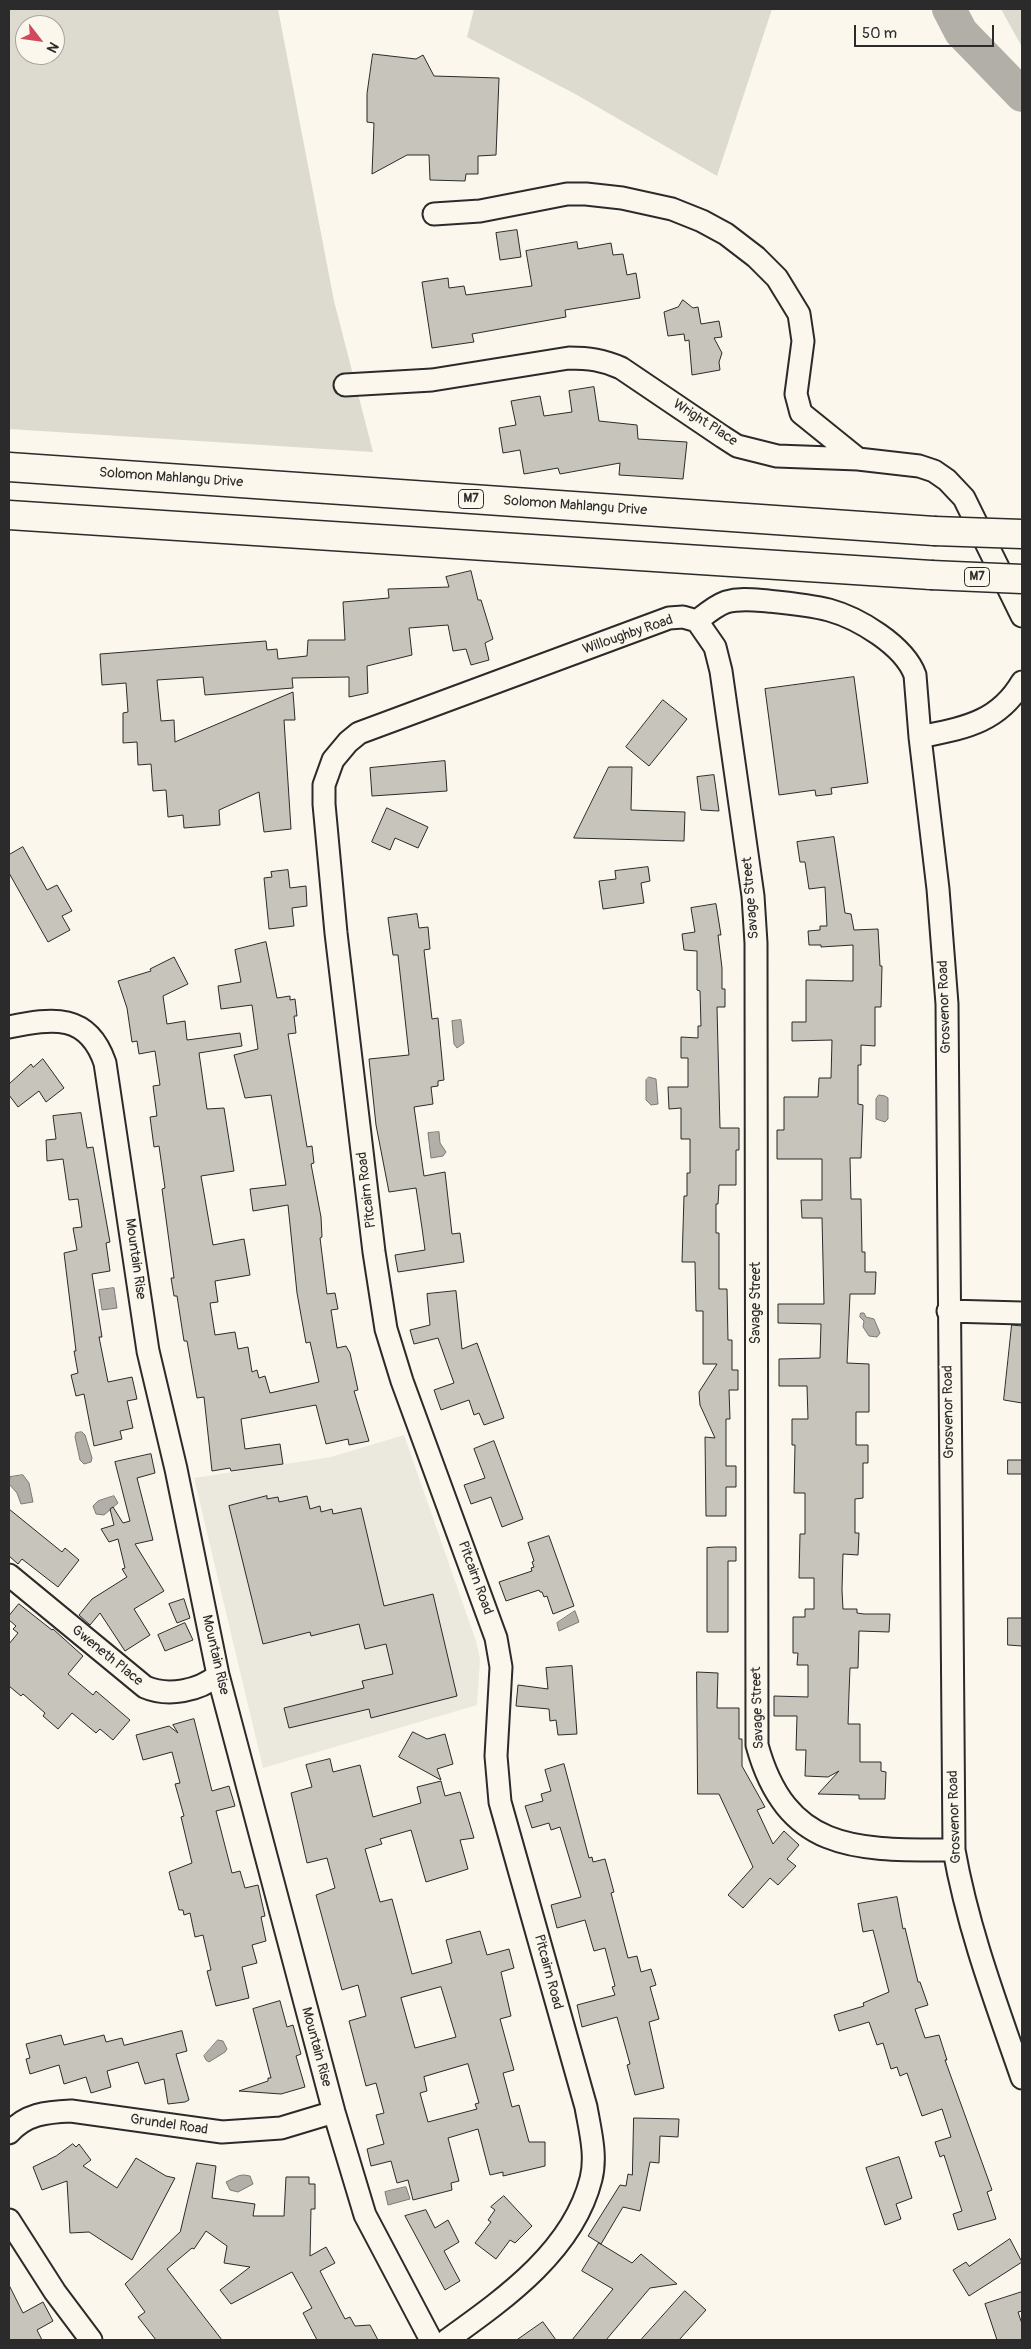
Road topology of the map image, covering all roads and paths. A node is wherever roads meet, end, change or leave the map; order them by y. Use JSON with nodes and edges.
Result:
{"nodes":[{"id":1,"x":434,"y":214,"type":"dead end"},
{"id":2,"x":345,"y":385,"type":"dead end"},
{"id":3,"x":858,"y":459,"type":"junction"},
{"id":4,"x":9,"y":466,"type":"edge"},
{"id":5,"x":9,"y":515,"type":"edge"},
{"id":6,"x":1022,"y":534,"type":"edge"},
{"id":7,"x":1022,"y":579,"type":"edge"},
{"id":8,"x":1022,"y":616,"type":"edge"},
{"id":9,"x":697,"y":621,"type":"junction"},
{"id":10,"x":1022,"y":682,"type":"edge"},
{"id":11,"x":920,"y":737,"type":"junction"},
{"id":12,"x":333,"y":760,"type":"joint"},
{"id":13,"x":9,"y":1027,"type":"edge"},
{"id":14,"x":948,"y":1311,"type":"junction"},
{"id":15,"x":1022,"y":1314,"type":"edge"},
{"id":16,"x":9,"y":1575,"type":"edge"},
{"id":17,"x":218,"y":1675,"type":"junction"},
{"id":18,"x":954,"y":1850,"type":"junction"},
{"id":19,"x":1022,"y":2078,"type":"edge"},
{"id":20,"x":334,"y":2112,"type":"junction"},
{"id":21,"x":9,"y":2133,"type":"edge"},
{"id":22,"x":9,"y":2220,"type":"edge"},
{"id":23,"x":91,"y":2340,"type":"edge"},
{"id":24,"x":431,"y":2340,"type":"edge"},
{"id":25,"x":447,"y":2340,"type":"edge"}],
"edges":[{"from":1,"to":3,"type":"street"},
{"from":2,"to":3,"type":"street","name":"Wright Place"},
{"from":3,"to":8,"type":"street","name":"Wright Place"},
{"from":4,"to":6,"type":"highway","name":"Solomon Mahlangu Drive","number":"M7","bridge":true},
{"from":5,"to":7,"type":"highway","number":"M7","bridge":true},
{"from":9,"to":11,"type":"street"},
{"from":9,"to":12,"type":"street","name":"Willoughby Road"},
{"from":9,"to":18,"type":"street","name":"Savage Street"},
{"from":10,"to":11,"type":"street"},
{"from":11,"to":14,"type":"street","name":"Grosvenor Road"},
{"from":12,"to":25,"type":"street","name":"Pitcairn Road"},
{"from":13,"to":17,"type":"street","name":"Mountain Rise"},
{"from":14,"to":15,"type":"street"},
{"from":14,"to":18,"type":"street","name":"Grosvenor Road"},
{"from":16,"to":17,"type":"street","name":"Gweneth Place"},
{"from":17,"to":20,"type":"street","name":"Mountain Rise"},
{"from":18,"to":19,"type":"street","name":"Grosvenor Road"},
{"from":20,"to":21,"type":"street","name":"Grundel Road"},
{"from":20,"to":24,"type":"street","name":"Mountain Rise"},
{"from":22,"to":23,"type":"street"}]}
